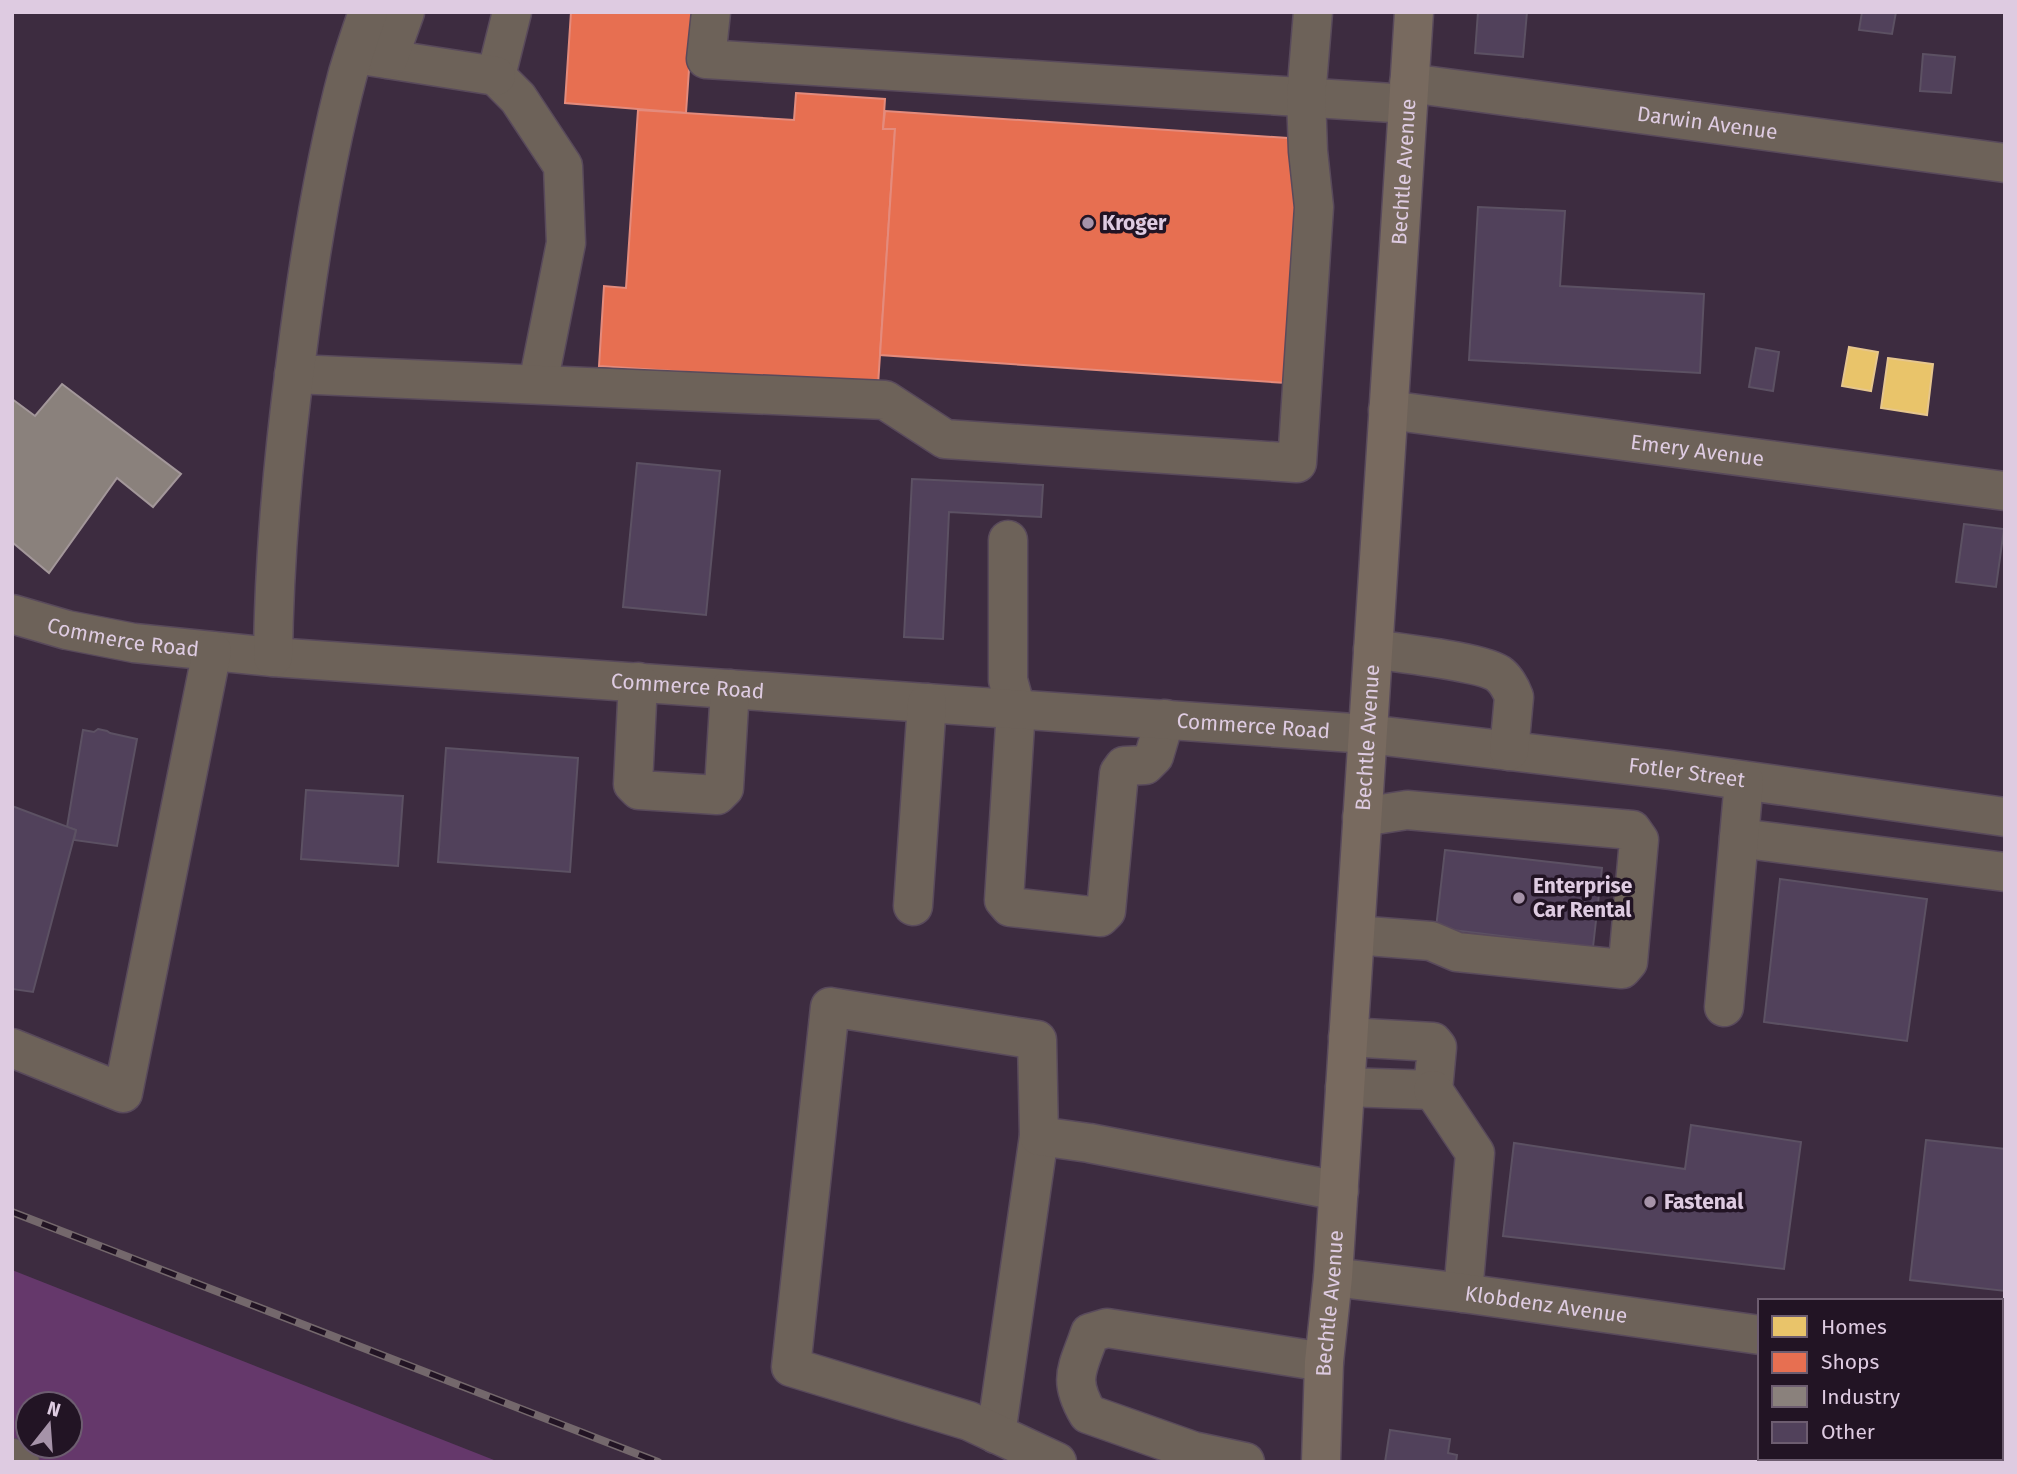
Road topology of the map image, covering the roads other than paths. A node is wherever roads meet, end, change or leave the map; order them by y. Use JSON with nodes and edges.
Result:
{"nodes":[{"id":1,"x":368,"y":12,"type":"edge"},
{"id":2,"x":405,"y":12,"type":"edge"},
{"id":3,"x":512,"y":12,"type":"edge"},
{"id":4,"x":711,"y":12,"type":"edge"},
{"id":5,"x":1313,"y":12,"type":"edge"},
{"id":6,"x":1413,"y":12,"type":"edge"},
{"id":7,"x":371,"y":57,"type":"junction"},
{"id":8,"x":496,"y":76,"type":"junction"},
{"id":9,"x":1408,"y":93,"type":"junction"},
{"id":10,"x":1306,"y":97,"type":"junction"},
{"id":11,"x":2005,"y":163,"type":"edge"},
{"id":12,"x":294,"y":373,"type":"junction"},
{"id":13,"x":538,"y":384,"type":"junction"},
{"id":14,"x":1388,"y":410,"type":"junction"},
{"id":15,"x":2005,"y":491,"type":"edge"},
{"id":16,"x":1008,"y":540,"type":"dead end"},
{"id":17,"x":12,"y":614,"type":"edge"},
{"id":18,"x":1373,"y":649,"type":"junction"},
{"id":19,"x":212,"y":651,"type":"junction"},
{"id":20,"x":273,"y":657,"type":"junction"},
{"id":21,"x":638,"y":682,"type":"junction"},
{"id":22,"x":730,"y":689,"type":"junction"},
{"id":23,"x":927,"y":703,"type":"junction"},
{"id":24,"x":1016,"y":709,"type":"junction"},
{"id":25,"x":1165,"y":719,"type":"junction"},
{"id":26,"x":1367,"y":734,"type":"junction"},
{"id":27,"x":1509,"y":751,"type":"junction"},
{"id":28,"x":1744,"y":781,"type":"junction"},
{"id":29,"x":1863,"y":797,"type":"junction"},
{"id":30,"x":2000,"y":816,"type":"edge"},
{"id":31,"x":1362,"y":817,"type":"junction"},
{"id":32,"x":1739,"y":838,"type":"junction"},
{"id":33,"x":1858,"y":853,"type":"junction"},
{"id":34,"x":1997,"y":871,"type":"edge"},
{"id":35,"x":913,"y":906,"type":"dead end"},
{"id":36,"x":1354,"y":936,"type":"junction"},
{"id":37,"x":1724,"y":1006,"type":"dead end"},
{"id":38,"x":1348,"y":1037,"type":"junction"},
{"id":39,"x":12,"y":1048,"type":"edge"},
{"id":40,"x":1345,"y":1087,"type":"junction"},
{"id":41,"x":1433,"y":1090,"type":"junction"},
{"id":42,"x":1039,"y":1136,"type":"junction"},
{"id":43,"x":1339,"y":1191,"type":"junction"},
{"id":44,"x":1333,"y":1277,"type":"junction"},
{"id":45,"x":1463,"y":1293,"type":"junction"},
{"id":46,"x":1758,"y":1335,"type":"edge"},
{"id":47,"x":1324,"y":1362,"type":"junction"},
{"id":48,"x":996,"y":1434,"type":"junction"},
{"id":49,"x":12,"y":1458,"type":"edge"},
{"id":50,"x":20,"y":1462,"type":"edge"},
{"id":51,"x":1057,"y":1462,"type":"edge"},
{"id":52,"x":1245,"y":1462,"type":"edge"},
{"id":53,"x":1321,"y":1462,"type":"edge"}],
"edges":[{"from":1,"to":7,"type":"street"},
{"from":2,"to":7,"type":"street"},
{"from":3,"to":8,"type":"street"},
{"from":4,"to":10,"type":"street","name":"Darwin Avenue"},
{"from":5,"to":10,"type":"street"},
{"from":6,"to":9,"type":"main road","name":"Bechtle Avenue"},
{"from":7,"to":8,"type":"street"},
{"from":7,"to":12,"type":"street"},
{"from":8,"to":13,"type":"street"},
{"from":9,"to":10,"type":"street","name":"Darwin Avenue"},
{"from":9,"to":11,"type":"street","name":"Darwin Avenue"},
{"from":9,"to":14,"type":"main road","name":"Bechtle Avenue"},
{"from":10,"to":13,"type":"street"},
{"from":12,"to":13,"type":"street"},
{"from":12,"to":20,"type":"street"},
{"from":14,"to":15,"type":"street","name":"Emery Avenue"},
{"from":14,"to":18,"type":"main road","name":"Bechtle Avenue"},
{"from":16,"to":24,"type":"street"},
{"from":17,"to":19,"type":"street","name":"Commerce Road"},
{"from":18,"to":26,"type":"main road","name":"Bechtle Avenue"},
{"from":18,"to":27,"type":"street"},
{"from":19,"to":20,"type":"street","name":"Commerce Road"},
{"from":19,"to":39,"type":"street"},
{"from":20,"to":21,"type":"street","name":"Commerce Road"},
{"from":21,"to":22,"type":"street","name":"Commerce Road"},
{"from":21,"to":22,"type":"street"},
{"from":22,"to":23,"type":"street","name":"Commerce Road"},
{"from":23,"to":24,"type":"street","name":"Commerce Road"},
{"from":23,"to":35,"type":"street"},
{"from":24,"to":25,"type":"street","name":"Commerce Road"},
{"from":24,"to":25,"type":"street"},
{"from":25,"to":26,"type":"street","name":"Commerce Road"},
{"from":26,"to":27,"type":"street","name":"Fotler Street"},
{"from":26,"to":31,"type":"main road","name":"Bechtle Avenue"},
{"from":27,"to":28,"type":"street","name":"Fotler Street"},
{"from":28,"to":29,"type":"street","name":"Fotler Street"},
{"from":28,"to":32,"type":"street"},
{"from":29,"to":30,"type":"street","name":"Fotler Street"},
{"from":29,"to":33,"type":"street"},
{"from":30,"to":34,"type":"street"},
{"from":31,"to":36,"type":"main road","name":"Bechtle Avenue"},
{"from":31,"to":36,"type":"street"},
{"from":32,"to":33,"type":"street"},
{"from":32,"to":37,"type":"street"},
{"from":33,"to":34,"type":"street"},
{"from":36,"to":38,"type":"main road","name":"Bechtle Avenue"},
{"from":38,"to":40,"type":"main road","name":"Bechtle Avenue"},
{"from":38,"to":41,"type":"street"},
{"from":40,"to":41,"type":"street"},
{"from":40,"to":43,"type":"main road","name":"Bechtle Avenue"},
{"from":41,"to":45,"type":"street"},
{"from":42,"to":43,"type":"street"},
{"from":42,"to":48,"type":"street"},
{"from":42,"to":48,"type":"street"},
{"from":43,"to":44,"type":"main road","name":"Bechtle Avenue"},
{"from":44,"to":45,"type":"street","name":"Klobdenz Avenue"},
{"from":44,"to":47,"type":"main road","name":"Bechtle Avenue"},
{"from":45,"to":46,"type":"street","name":"Klobdenz Avenue"},
{"from":47,"to":52,"type":"street"},
{"from":47,"to":53,"type":"main road","name":"Bechtle Avenue"},
{"from":48,"to":51,"type":"street"},
{"from":49,"to":50,"type":"street"}]}
